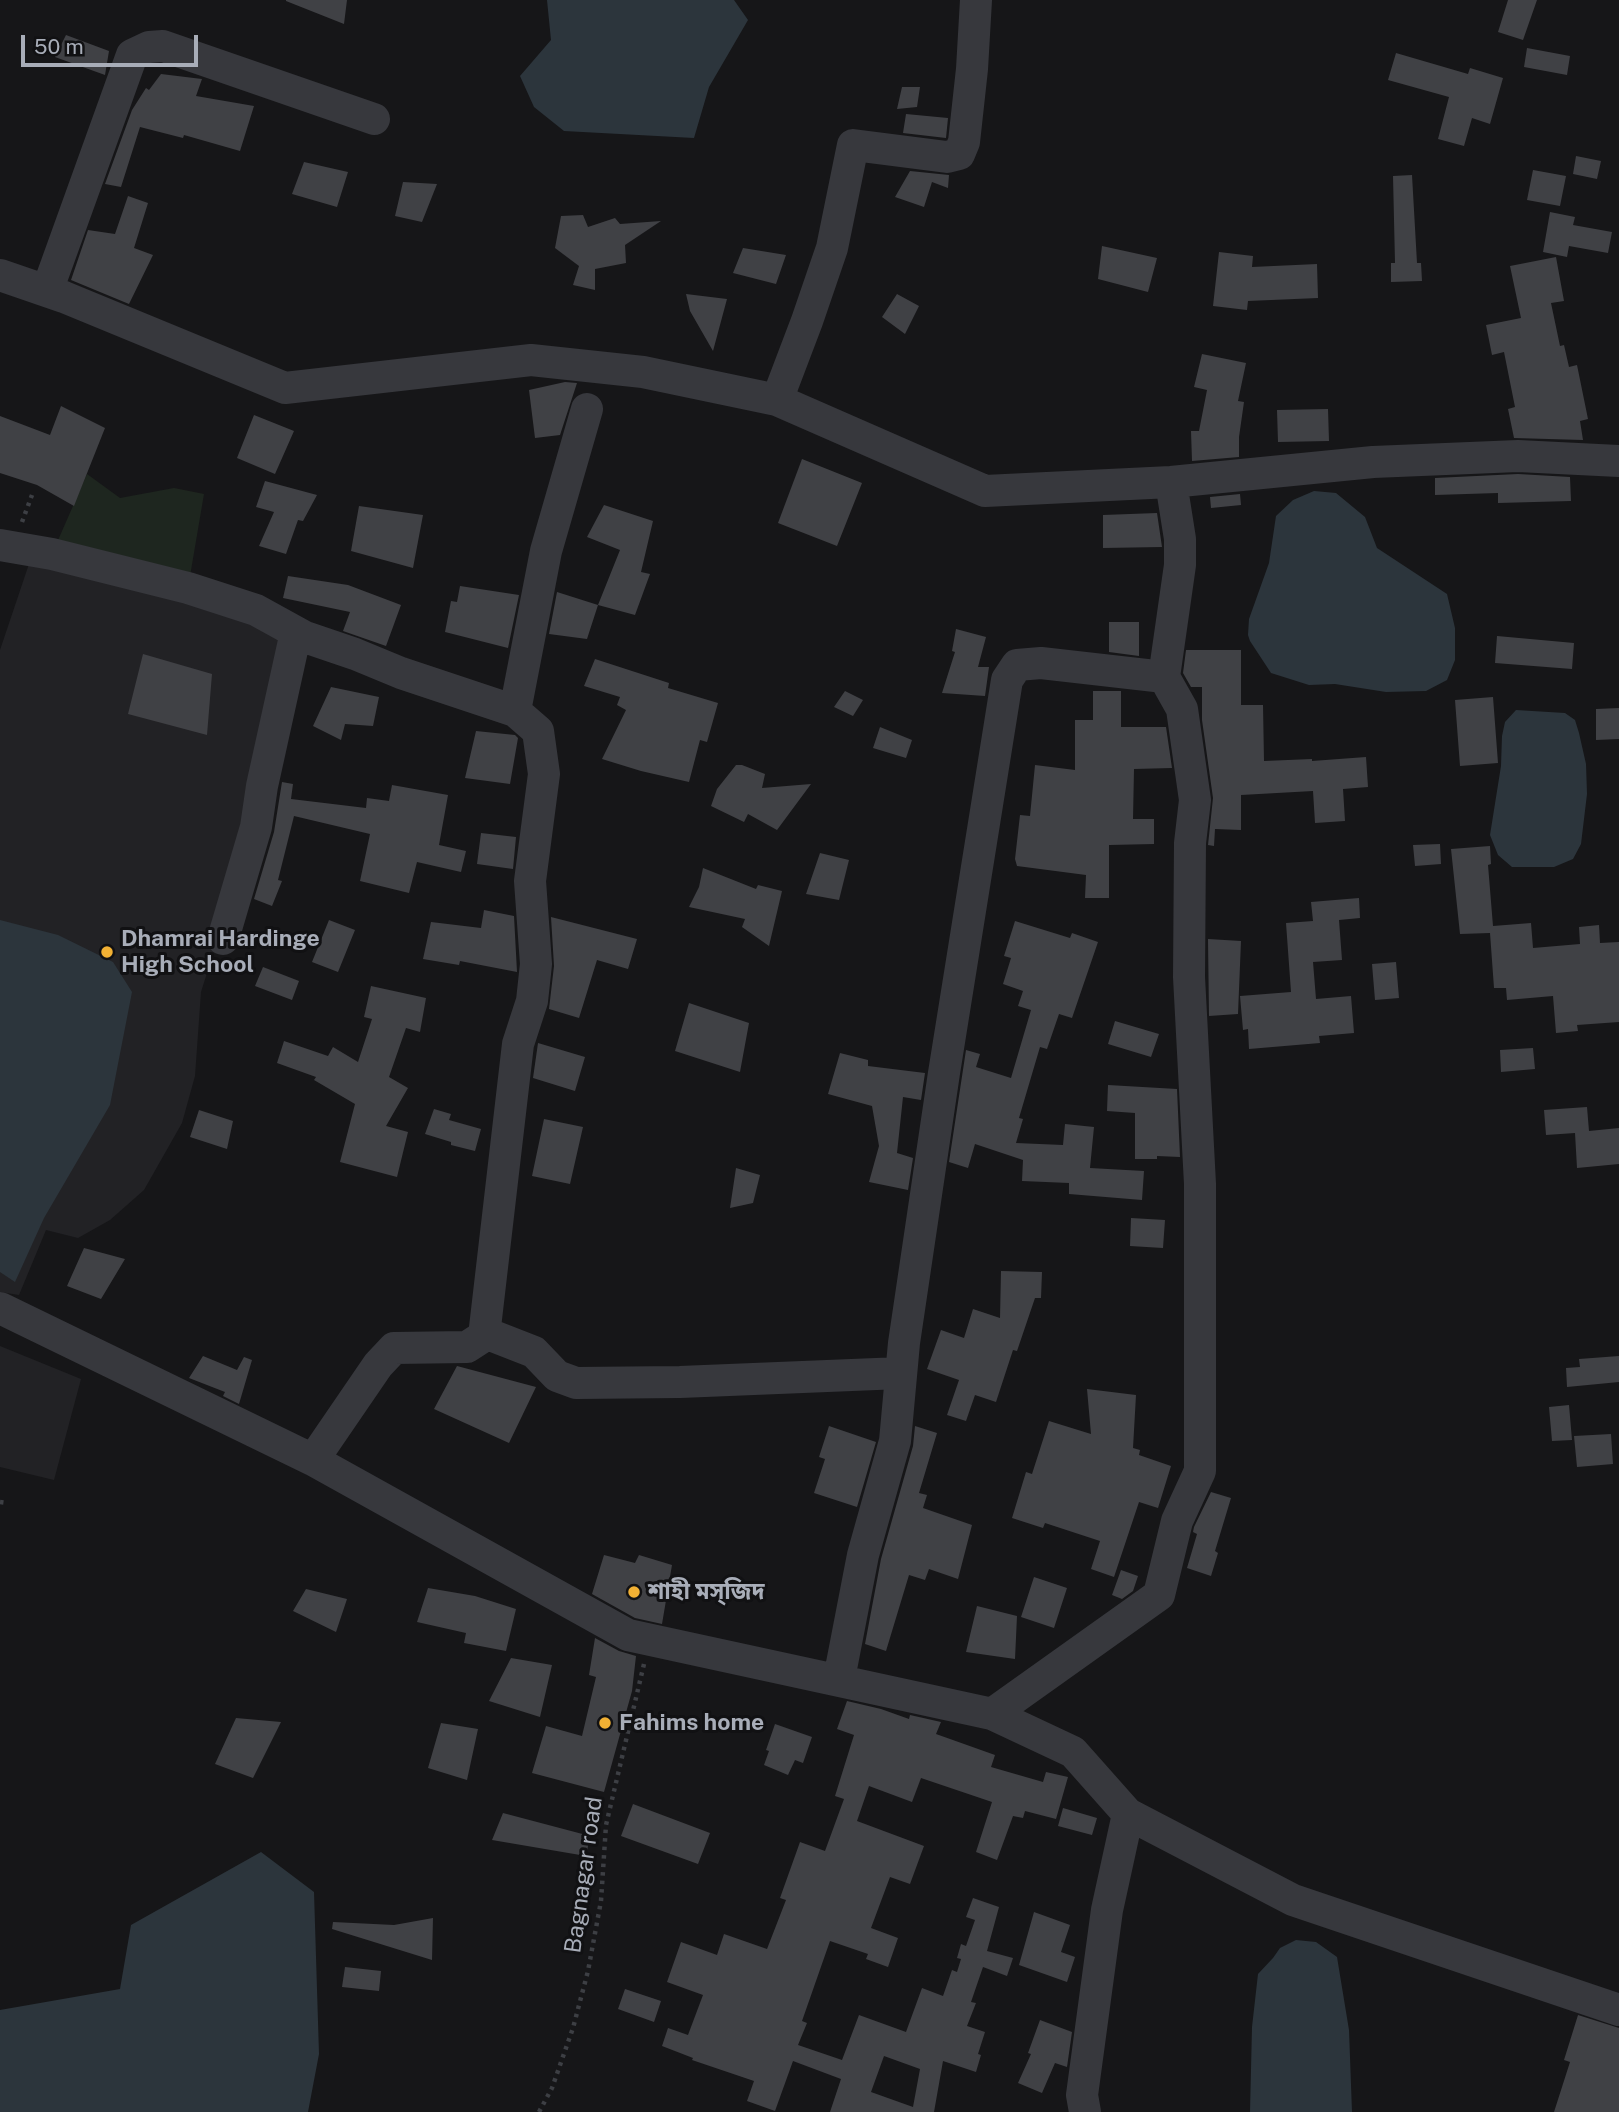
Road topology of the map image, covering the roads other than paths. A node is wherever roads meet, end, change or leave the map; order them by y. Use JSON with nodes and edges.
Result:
{"nodes":[{"id":1,"x":976,"y":0,"type":"edge"},
{"id":2,"x":374,"y":119,"type":"dead end"},
{"id":3,"x":0,"y":275,"type":"edge"},
{"id":4,"x":47,"y":291,"type":"junction"},
{"id":5,"x":776,"y":400,"type":"junction"},
{"id":6,"x":587,"y":409,"type":"dead end"},
{"id":7,"x":1619,"y":461,"type":"edge"},
{"id":8,"x":1171,"y":482,"type":"junction"},
{"id":9,"x":0,"y":545,"type":"edge"},
{"id":10,"x":296,"y":632,"type":"junction"},
{"id":11,"x":1164,"y":677,"type":"junction"},
{"id":12,"x":515,"y":710,"type":"junction"},
{"id":13,"x":223,"y":939,"type":"dead end"},
{"id":14,"x":0,"y":1308,"type":"edge"},
{"id":15,"x":484,"y":1336,"type":"junction"},
{"id":16,"x":901,"y":1373,"type":"junction"},
{"id":17,"x":313,"y":1460,"type":"junction"},
{"id":18,"x":839,"y":1679,"type":"junction"},
{"id":19,"x":992,"y":1714,"type":"junction"},
{"id":20,"x":1128,"y":1814,"type":"junction"},
{"id":21,"x":1619,"y":2010,"type":"edge"},
{"id":22,"x":1084,"y":2112,"type":"edge"}],
"edges":[{"from":1,"to":5,"type":"street"},
{"from":2,"to":4,"type":"street"},
{"from":3,"to":4,"type":"street"},
{"from":4,"to":5,"type":"street"},
{"from":5,"to":8,"type":"street"},
{"from":6,"to":12,"type":"street"},
{"from":7,"to":8,"type":"street"},
{"from":8,"to":11,"type":"street"},
{"from":9,"to":10,"type":"street"},
{"from":10,"to":12,"type":"street"},
{"from":10,"to":13,"type":"street"},
{"from":11,"to":16,"type":"street"},
{"from":11,"to":19,"type":"street"},
{"from":12,"to":15,"type":"street"},
{"from":14,"to":17,"type":"street"},
{"from":15,"to":16,"type":"street"},
{"from":15,"to":17,"type":"street"},
{"from":16,"to":18,"type":"street"},
{"from":17,"to":18,"type":"street"},
{"from":18,"to":19,"type":"street"},
{"from":19,"to":20,"type":"street"},
{"from":20,"to":21,"type":"street"},
{"from":20,"to":22,"type":"street"}]}
